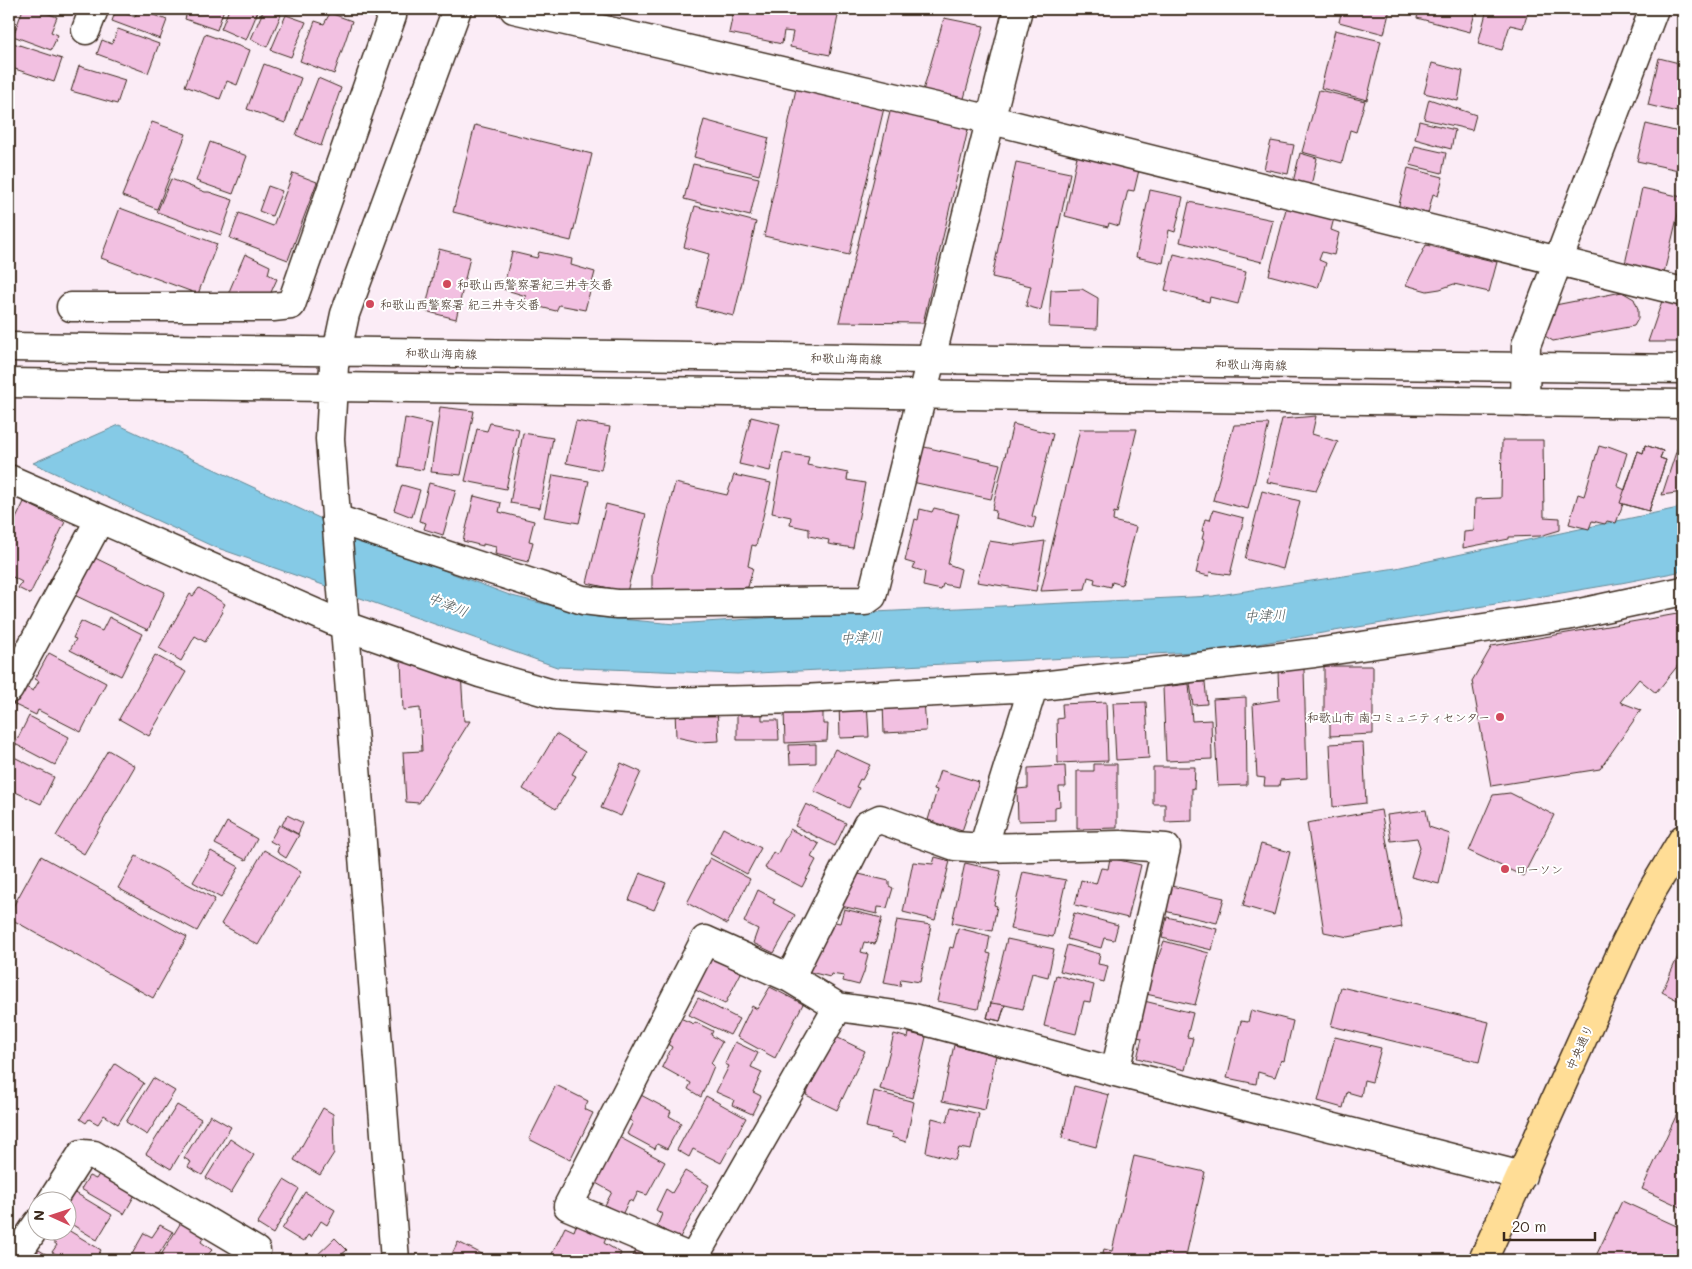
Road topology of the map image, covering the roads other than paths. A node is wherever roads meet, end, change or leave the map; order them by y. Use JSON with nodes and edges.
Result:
{"nodes":[{"id":1,"x":457,"y":9,"type":"edge"},
{"id":2,"x":514,"y":9,"type":"edge"},
{"id":3,"x":1018,"y":9,"type":"edge"},
{"id":4,"x":1654,"y":9,"type":"edge"},
{"id":5,"x":387,"y":11,"type":"edge"},
{"id":6,"x":992,"y":120,"type":"junction"},
{"id":7,"x":1558,"y":260,"type":"junction"},
{"id":8,"x":1683,"y":292,"type":"edge"},
{"id":9,"x":71,"y":306,"type":"dead end"},
{"id":10,"x":9,"y":347,"type":"edge"},
{"id":11,"x":337,"y":352,"type":"junction"},
{"id":12,"x":931,"y":359,"type":"junction"},
{"id":13,"x":1526,"y":368,"type":"junction"},
{"id":14,"x":1683,"y":369,"type":"edge"},
{"id":15,"x":9,"y":383,"type":"edge"},
{"id":16,"x":333,"y":387,"type":"junction"},
{"id":17,"x":923,"y":395,"type":"junction"},
{"id":18,"x":1525,"y":402,"type":"junction"},
{"id":19,"x":1683,"y":404,"type":"edge"},
{"id":20,"x":9,"y":479,"type":"edge"},
{"id":21,"x":335,"y":507,"type":"junction"},
{"id":22,"x":100,"y":519,"type":"junction"},
{"id":23,"x":1683,"y":591,"type":"edge"},
{"id":24,"x":345,"y":626,"type":"junction"},
{"id":25,"x":1033,"y":687,"type":"junction"},
{"id":26,"x":9,"y":689,"type":"edge"},
{"id":27,"x":1683,"y":839,"type":"edge"},
{"id":28,"x":983,"y":848,"type":"junction"},
{"id":29,"x":790,"y":978,"type":"junction"},
{"id":30,"x":838,"y":1007,"type":"junction"},
{"id":31,"x":1115,"y":1072,"type":"junction"},
{"id":32,"x":1522,"y":1176,"type":"junction"},
{"id":33,"x":57,"y":1192,"type":"edge"},
{"id":34,"x":28,"y":1237,"type":"edge"},
{"id":35,"x":256,"y":1251,"type":"dead end"},
{"id":36,"x":13,"y":1260,"type":"edge"},
{"id":37,"x":395,"y":1260,"type":"edge"},
{"id":38,"x":1483,"y":1260,"type":"edge"}],
"edges":[{"from":1,"to":11,"type":"street"},
{"from":2,"to":6,"type":"street"},
{"from":3,"to":6,"type":"street"},
{"from":4,"to":7,"type":"street"},
{"from":5,"to":9,"type":"street"},
{"from":6,"to":7,"type":"street"},
{"from":6,"to":12,"type":"street"},
{"from":7,"to":8,"type":"street"},
{"from":7,"to":13,"type":"street"},
{"from":10,"to":11,"type":"street","name":"和歌山海南線"},
{"from":11,"to":12,"type":"street","name":"和歌山海南線"},
{"from":11,"to":16,"type":"street"},
{"from":12,"to":13,"type":"street","name":"和歌山海南線"},
{"from":12,"to":17,"type":"street"},
{"from":13,"to":14,"type":"street","name":"和歌山海南線"},
{"from":13,"to":18,"type":"street"},
{"from":15,"to":16,"type":"street"},
{"from":16,"to":17,"type":"street"},
{"from":16,"to":21,"type":"street"},
{"from":17,"to":18,"type":"street"},
{"from":17,"to":21,"type":"street"},
{"from":18,"to":19,"type":"street"},
{"from":20,"to":22,"type":"street"},
{"from":21,"to":24,"type":"street"},
{"from":22,"to":24,"type":"street"},
{"from":22,"to":26,"type":"street"},
{"from":23,"to":25,"type":"street"},
{"from":24,"to":25,"type":"street"},
{"from":24,"to":37,"type":"street"},
{"from":25,"to":28,"type":"street"},
{"from":27,"to":32,"type":"highway","name":"中央通り"},
{"from":28,"to":29,"type":"street"},
{"from":28,"to":31,"type":"street"},
{"from":29,"to":30,"type":"street"},
{"from":29,"to":30,"type":"street"},
{"from":30,"to":31,"type":"street"},
{"from":31,"to":32,"type":"street"},
{"from":32,"to":38,"type":"highway","name":"中央通り"},
{"from":33,"to":35,"type":"street"},
{"from":34,"to":36,"type":"street"}]}
